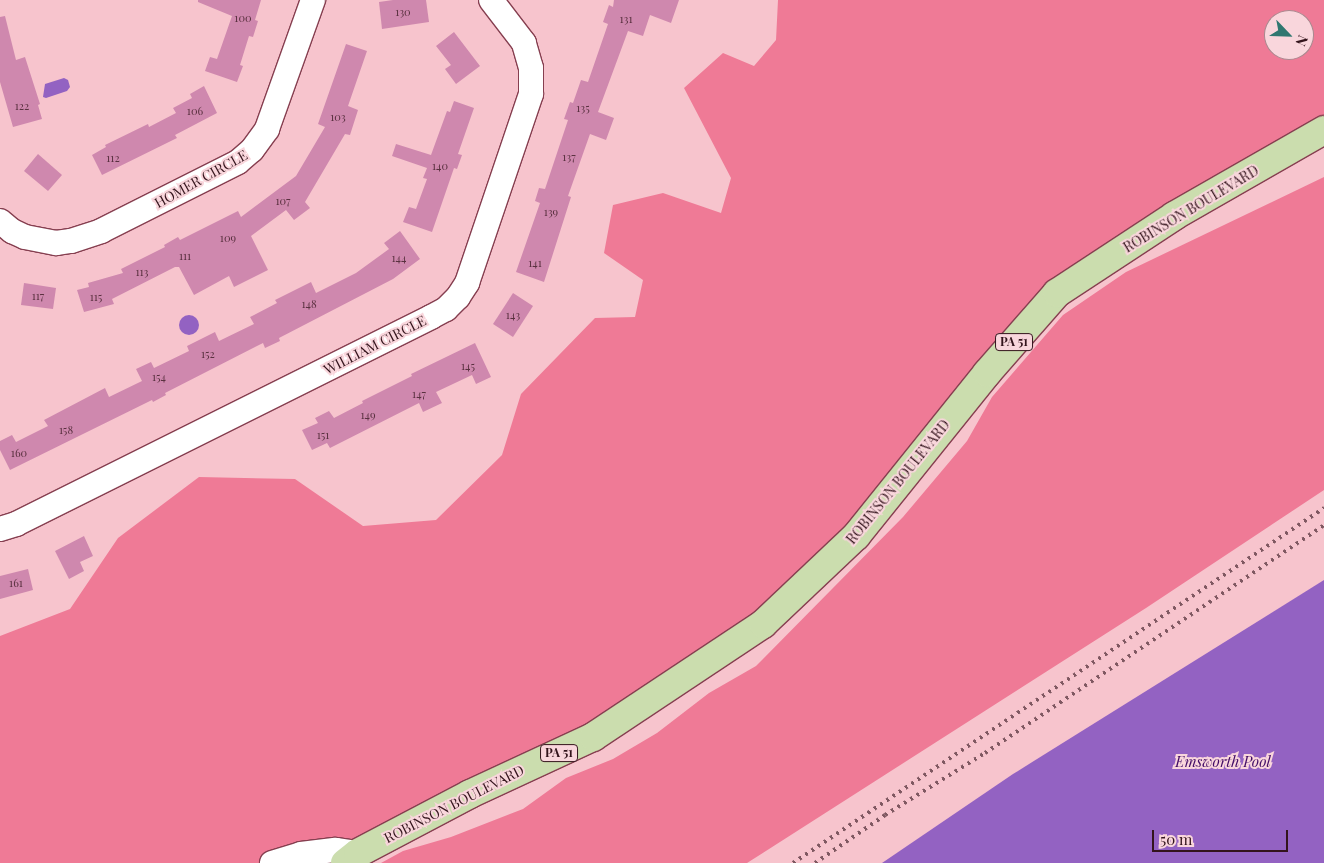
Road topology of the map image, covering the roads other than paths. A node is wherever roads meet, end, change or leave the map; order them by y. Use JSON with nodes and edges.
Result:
{"nodes":[{"id":1,"x":313,"y":0,"type":"edge"},
{"id":2,"x":502,"y":4,"type":"edge"},
{"id":3,"x":1324,"y":130,"type":"edge"},
{"id":4,"x":0,"y":221,"type":"edge"},
{"id":5,"x":0,"y":528,"type":"edge"},
{"id":6,"x":352,"y":858,"type":"edge"},
{"id":7,"x":272,"y":863,"type":"edge"}],
"edges":[{"from":1,"to":4,"type":"street","name":"HOMER CIRCLE"},
{"from":2,"to":5,"type":"street","name":"WILLIAM CIRCLE"},
{"from":3,"to":6,"type":"main road","name":"ROBINSON BOULEVARD","number":"PA 51"},
{"from":6,"to":7,"type":"street"}]}
